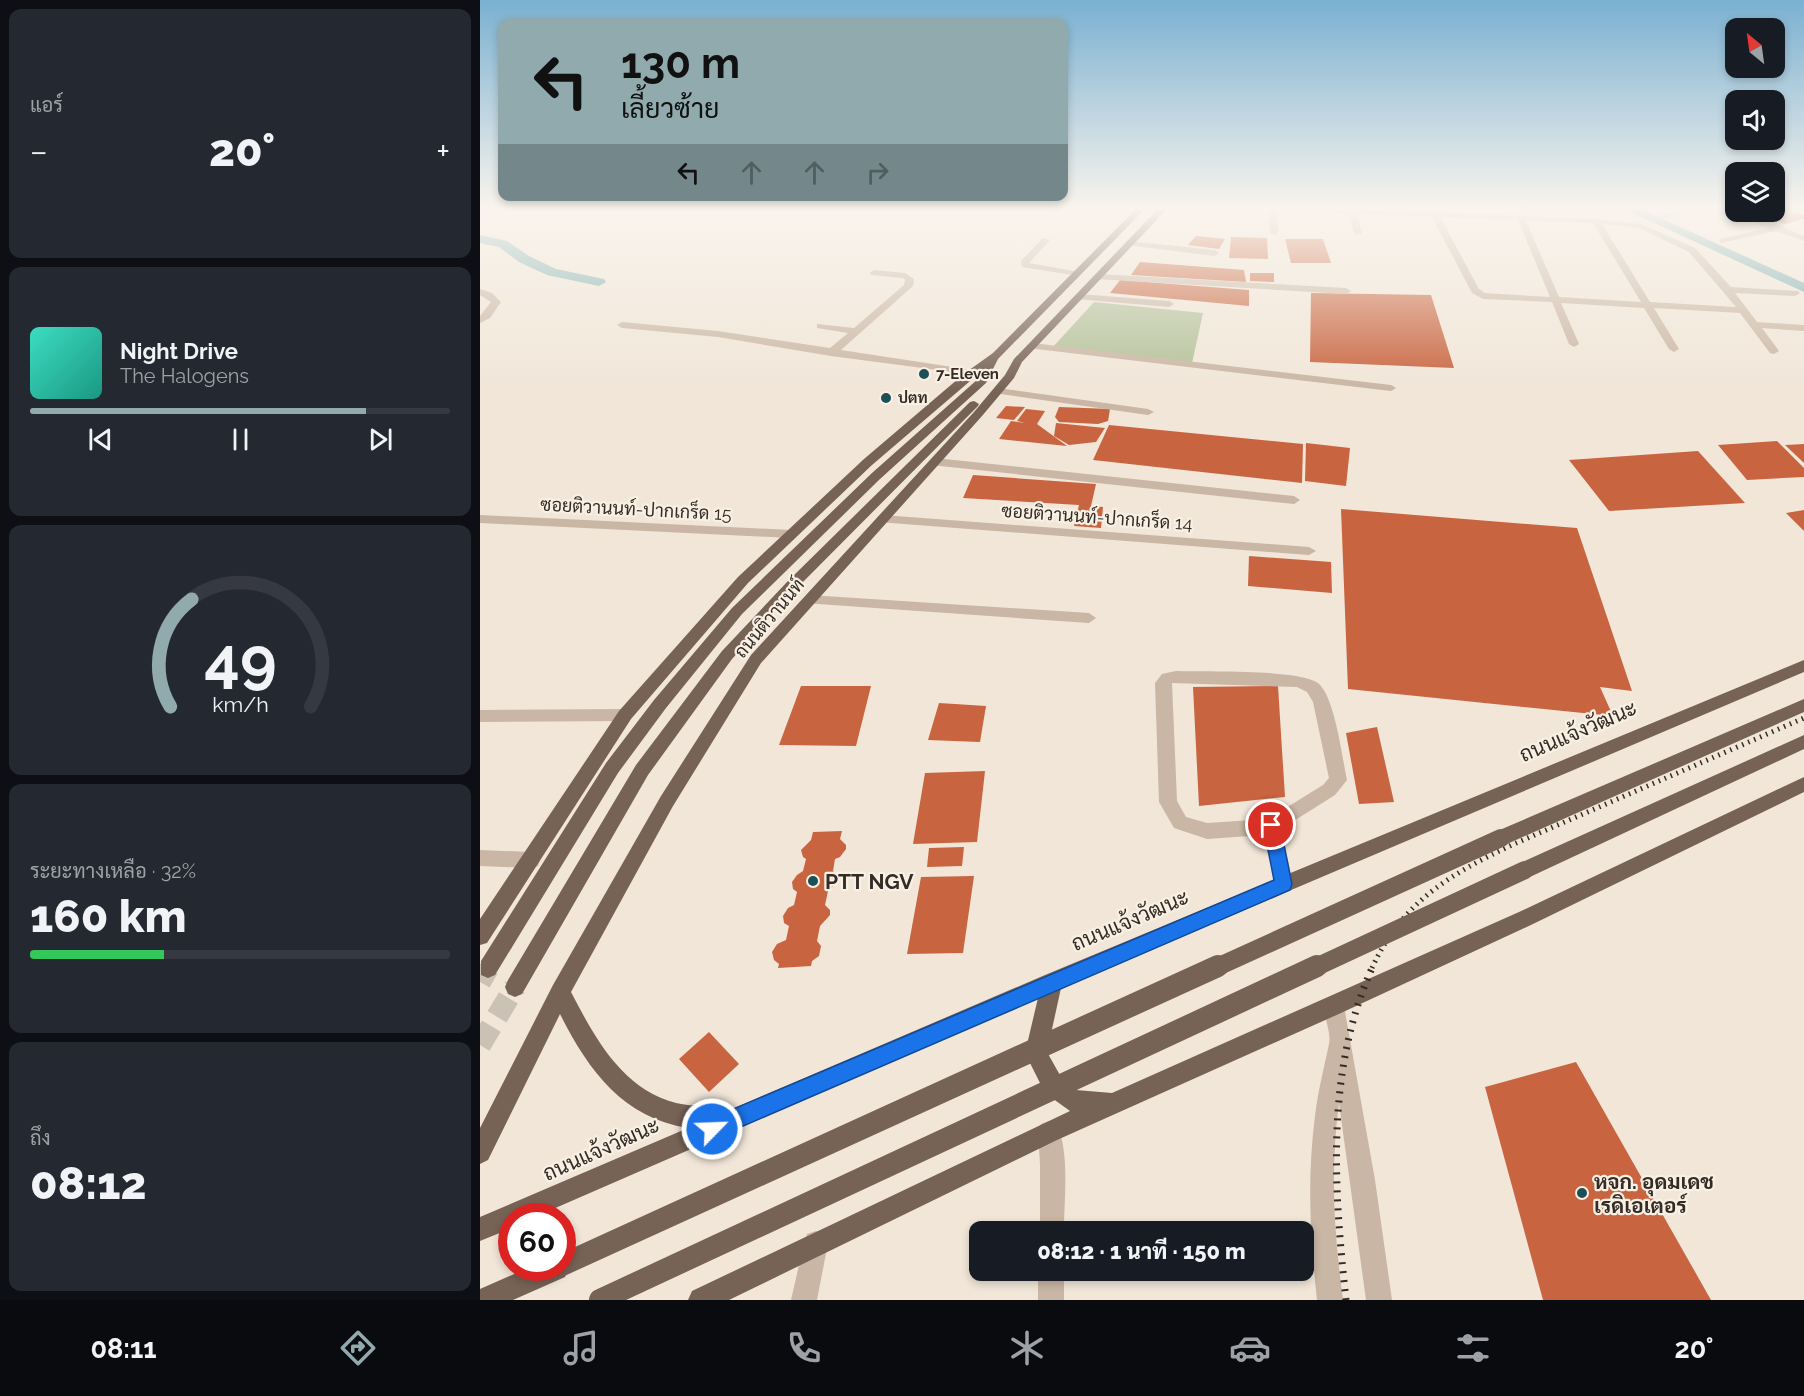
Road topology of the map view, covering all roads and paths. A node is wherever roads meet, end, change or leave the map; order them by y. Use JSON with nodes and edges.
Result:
{"nodes":[{"id":1,"x":1048,"y":270,"type":"edge"},
{"id":2,"x":1080,"y":270,"type":"edge"},
{"id":3,"x":1105,"y":270,"type":"edge"},
{"id":4,"x":1464,"y":270,"type":"edge"},
{"id":5,"x":1543,"y":270,"type":"edge"},
{"id":6,"x":1625,"y":270,"type":"edge"},
{"id":7,"x":1710,"y":270,"type":"edge"},
{"id":8,"x":874,"y":273,"type":"dead end"},
{"id":9,"x":1076,"y":274,"type":"junction"},
{"id":10,"x":1098,"y":277,"type":"junction"},
{"id":11,"x":1728,"y":290,"type":"junction"},
{"id":12,"x":1346,"y":291,"type":"dead end"},
{"id":13,"x":480,"y":292,"type":"edge"},
{"id":14,"x":1795,"y":293,"type":"dead end"},
{"id":15,"x":1079,"y":297,"type":"junction"},
{"id":16,"x":1557,"y":301,"type":"junction"},
{"id":17,"x":1169,"y":304,"type":"dead end"},
{"id":18,"x":1646,"y":306,"type":"junction"},
{"id":19,"x":1742,"y":310,"type":"junction"},
{"id":20,"x":480,"y":320,"type":"edge"},
{"id":21,"x":1754,"y":325,"type":"junction"},
{"id":22,"x":622,"y":326,"type":"dead end"},
{"id":23,"x":820,"y":326,"type":"dead end"},
{"id":24,"x":1804,"y":328,"type":"edge"},
{"id":25,"x":854,"y":330,"type":"junction"},
{"id":26,"x":1574,"y":344,"type":"dead end"},
{"id":27,"x":1032,"y":346,"type":"junction"},
{"id":28,"x":1674,"y":349,"type":"dead end"},
{"id":29,"x":1774,"y":351,"type":"dead end"},
{"id":30,"x":831,"y":353,"type":"junction"},
{"id":31,"x":997,"y":355,"type":"junction"},
{"id":32,"x":1018,"y":361,"type":"junction"},
{"id":33,"x":972,"y":373,"type":"junction"},
{"id":34,"x":1391,"y":388,"type":"dead end"},
{"id":35,"x":998,"y":391,"type":"junction"},
{"id":36,"x":1148,"y":412,"type":"dead end"},
{"id":37,"x":935,"y":462,"type":"junction"},
{"id":38,"x":1294,"y":500,"type":"dead end"},
{"id":39,"x":480,"y":519,"type":"edge"},
{"id":40,"x":883,"y":519,"type":"junction"},
{"id":41,"x":791,"y":534,"type":"junction"},
{"id":42,"x":1309,"y":551,"type":"dead end"},
{"id":43,"x":809,"y":600,"type":"junction"},
{"id":44,"x":1089,"y":618,"type":"dead end"},
{"id":45,"x":1804,"y":666,"type":"edge"},
{"id":46,"x":1804,"y":705,"type":"edge"},
{"id":47,"x":480,"y":716,"type":"edge"},
{"id":48,"x":625,"y":716,"type":"junction"},
{"id":49,"x":1804,"y":742,"type":"edge"},
{"id":50,"x":1804,"y":784,"type":"edge"},
{"id":51,"x":1271,"y":825,"type":"junction"},
{"id":52,"x":480,"y":858,"type":"edge"},
{"id":53,"x":531,"y":860,"type":"junction"},
{"id":54,"x":1284,"y":884,"type":"junction"},
{"id":55,"x":480,"y":936,"type":"edge"},
{"id":56,"x":488,"y":968,"type":"tunnel mouth"},
{"id":57,"x":1052,"y":982,"type":"junction"},
{"id":58,"x":515,"y":987,"type":"tunnel mouth"},
{"id":59,"x":560,"y":992,"type":"junction"},
{"id":60,"x":1334,"y":1006,"type":"junction"},
{"id":61,"x":1339,"y":1041,"type":"junction"},
{"id":62,"x":1112,"y":1103,"type":"junction"},
{"id":63,"x":733,"y":1120,"type":"junction"},
{"id":64,"x":1049,"y":1132,"type":"junction"},
{"id":65,"x":480,"y":1152,"type":"edge"},
{"id":66,"x":1052,"y":1221,"type":"edge"},
{"id":67,"x":480,"y":1229,"type":"edge"},
{"id":68,"x":816,"y":1243,"type":"junction"},
{"id":69,"x":576,"y":1258,"type":"edge"},
{"id":70,"x":527,"y":1281,"type":"edge"},
{"id":71,"x":1051,"y":1281,"type":"edge"},
{"id":72,"x":484,"y":1300,"type":"edge"},
{"id":73,"x":600,"y":1300,"type":"edge"},
{"id":74,"x":701,"y":1300,"type":"edge"},
{"id":75,"x":804,"y":1300,"type":"edge"},
{"id":76,"x":1051,"y":1300,"type":"edge"},
{"id":77,"x":1330,"y":1300,"type":"edge"},
{"id":78,"x":1379,"y":1300,"type":"edge"}],
"edges":[{"from":1,"to":9,"type":"street"},
{"from":2,"to":9,"type":"main road"},
{"from":3,"to":10,"type":"main road","name":"ถนนติวานนท์"},
{"from":4,"to":16,"type":"street"},
{"from":5,"to":16,"type":"street"},
{"from":6,"to":18,"type":"street"},
{"from":7,"to":11,"type":"street"},
{"from":8,"to":25,"type":"street"},
{"from":9,"to":31,"type":"main road"},
{"from":10,"to":12,"type":"street"},
{"from":10,"to":15,"type":"main road","name":"ถนนติวานนท์"},
{"from":11,"to":14,"type":"street"},
{"from":11,"to":19,"type":"street"},
{"from":13,"to":20,"type":"street"},
{"from":15,"to":17,"type":"street"},
{"from":15,"to":27,"type":"main road","name":"ถนนติวานนท์"},
{"from":16,"to":18,"type":"street"},
{"from":16,"to":26,"type":"street"},
{"from":18,"to":19,"type":"street"},
{"from":18,"to":28,"type":"street"},
{"from":19,"to":21,"type":"street"},
{"from":21,"to":24,"type":"street"},
{"from":21,"to":29,"type":"street"},
{"from":22,"to":30,"type":"street"},
{"from":23,"to":25,"type":"street"},
{"from":25,"to":30,"type":"street"},
{"from":27,"to":32,"type":"main road","name":"ถนนติวานนท์"},
{"from":27,"to":34,"type":"street"},
{"from":30,"to":33,"type":"street"},
{"from":31,"to":33,"type":"main road"},
{"from":31,"to":56,"type":"main road"},
{"from":32,"to":35,"type":"main road","name":"ถนนติวานนท์"},
{"from":32,"to":58,"type":"main road"},
{"from":33,"to":41,"type":"main road"},
{"from":35,"to":36,"type":"street"},
{"from":35,"to":37,"type":"main road","name":"ถนนติวานนท์"},
{"from":37,"to":38,"type":"street"},
{"from":37,"to":40,"type":"main road","name":"ถนนติวานนท์"},
{"from":39,"to":41,"type":"street","name":"ซอยติวานนท์-ปากเกร็ด 15"},
{"from":40,"to":42,"type":"street","name":"ซอยติวานนท์-ปากเกร็ด 14"},
{"from":40,"to":43,"type":"main road","name":"ถนนติวานนท์"},
{"from":41,"to":48,"type":"main road"},
{"from":43,"to":44,"type":"street"},
{"from":43,"to":59,"type":"main road","name":"ถนนติวานนท์"},
{"from":45,"to":54,"type":"main road","name":"ถนนแจ้งวัฒนะ"},
{"from":46,"to":69,"type":"main road","bridge":true},
{"from":47,"to":48,"type":"street"},
{"from":48,"to":53,"type":"main road"},
{"from":49,"to":73,"type":"main road","bridge":true},
{"from":50,"to":60,"type":"main road"},
{"from":51,"to":51,"type":"street"},
{"from":51,"to":54,"type":"street"},
{"from":52,"to":53,"type":"street"},
{"from":53,"to":55,"type":"main road"},
{"from":54,"to":57,"type":"main road","name":"ถนนแจ้งวัฒนะ"},
{"from":57,"to":62,"type":"main road"},
{"from":57,"to":63,"type":"main road","name":"ถนนแจ้งวัฒนะ"},
{"from":59,"to":63,"type":"main road"},
{"from":59,"to":65,"type":"main road","name":"ถนนติวานนท์"},
{"from":60,"to":61,"type":"street"},
{"from":60,"to":62,"type":"main road"},
{"from":61,"to":77,"type":"street"},
{"from":61,"to":78,"type":"street"},
{"from":62,"to":64,"type":"main road"},
{"from":63,"to":67,"type":"main road","name":"ถนนแจ้งวัฒนะ"},
{"from":64,"to":66,"type":"street"},
{"from":64,"to":68,"type":"main road"},
{"from":68,"to":74,"type":"main road"},
{"from":68,"to":75,"type":"street"},
{"from":70,"to":72,"type":"main road"},
{"from":71,"to":76,"type":"street"}]}
